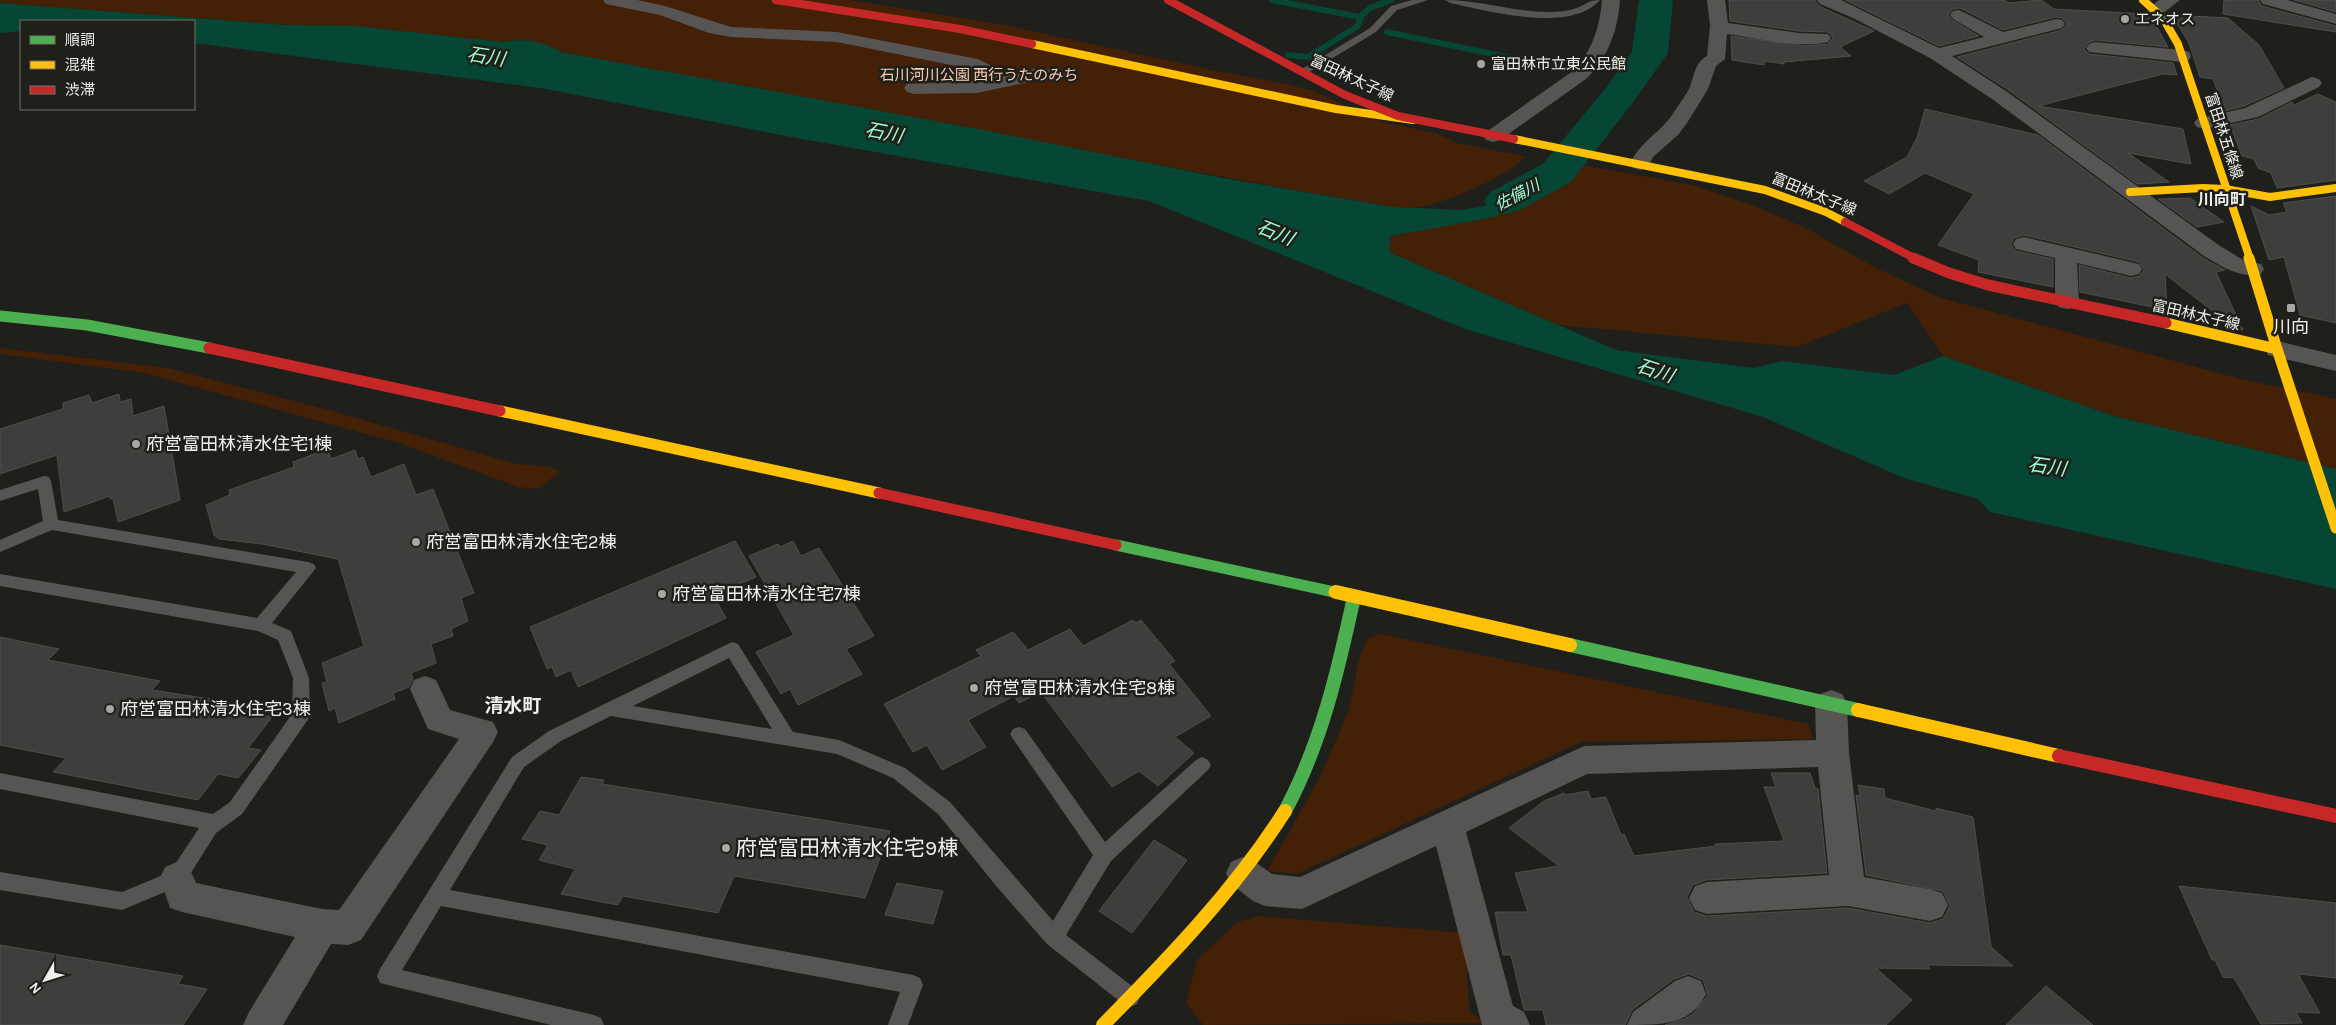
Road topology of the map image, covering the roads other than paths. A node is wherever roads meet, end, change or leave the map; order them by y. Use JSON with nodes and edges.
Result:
{"nodes":[{"id":1,"x":612,"y":0,"type":"edge"},
{"id":2,"x":776,"y":0,"type":"edge"},
{"id":3,"x":1168,"y":0,"type":"edge"},
{"id":4,"x":1423,"y":0,"type":"edge"},
{"id":5,"x":1450,"y":0,"type":"edge"},
{"id":6,"x":1595,"y":0,"type":"edge"},
{"id":7,"x":1611,"y":0,"type":"edge"},
{"id":8,"x":1716,"y":0,"type":"edge"},
{"id":9,"x":1827,"y":0,"type":"edge"},
{"id":10,"x":2171,"y":0,"type":"edge"},
{"id":11,"x":2269,"y":0,"type":"edge"},
{"id":12,"x":2149,"y":5,"type":"edge"},
{"id":13,"x":1960,"y":15,"type":"dead end"},
{"id":14,"x":2336,"y":18,"type":"edge"},
{"id":15,"x":2056,"y":24,"type":"dead end"},
{"id":16,"x":1718,"y":27,"type":"junction"},
{"id":17,"x":1822,"y":38,"type":"dead end"},
{"id":18,"x":2000,"y":38,"type":"junction"},
{"id":19,"x":2095,"y":48,"type":"dead end"},
{"id":20,"x":1937,"y":54,"type":"junction"},
{"id":21,"x":2182,"y":56,"type":"junction"},
{"id":22,"x":1302,"y":72,"type":"junction"},
{"id":23,"x":1060,"y":74,"type":"dead end"},
{"id":24,"x":1005,"y":82,"type":"junction"},
{"id":25,"x":2312,"y":83,"type":"dead end"},
{"id":26,"x":914,"y":88,"type":"dead end"},
{"id":27,"x":1413,"y":120,"type":"junction"},
{"id":28,"x":2204,"y":123,"type":"junction"},
{"id":29,"x":1497,"y":137,"type":"junction"},
{"id":30,"x":1640,"y":164,"type":"junction"},
{"id":31,"x":2336,"y":188,"type":"edge"},
{"id":32,"x":2225,"y":189,"type":"junction"},
{"id":33,"x":2130,"y":192,"type":"junction"},
{"id":34,"x":2111,"y":242,"type":"dead end"},
{"id":35,"x":2024,"y":244,"type":"dead end"},
{"id":36,"x":2066,"y":254,"type":"junction"},
{"id":37,"x":2253,"y":269,"type":"junction"},
{"id":38,"x":2068,"y":302,"type":"junction"},
{"id":39,"x":0,"y":316,"type":"edge"},
{"id":40,"x":2279,"y":355,"type":"junction"},
{"id":41,"x":2336,"y":363,"type":"edge"},
{"id":42,"x":0,"y":496,"type":"edge"},
{"id":43,"x":52,"y":524,"type":"junction"},
{"id":44,"x":2336,"y":528,"type":"edge"},
{"id":45,"x":0,"y":546,"type":"edge"},
{"id":46,"x":0,"y":580,"type":"edge"},
{"id":47,"x":1354,"y":597,"type":"junction"},
{"id":48,"x":261,"y":625,"type":"junction"},
{"id":49,"x":425,"y":689,"type":"dead end"},
{"id":50,"x":1831,"y":703,"type":"junction"},
{"id":51,"x":609,"y":709,"type":"junction"},
{"id":52,"x":1019,"y":734,"type":"dead end"},
{"id":53,"x":787,"y":737,"type":"junction"},
{"id":54,"x":1833,"y":753,"type":"junction"},
{"id":55,"x":1202,"y":765,"type":"dead end"},
{"id":56,"x":0,"y":781,"type":"edge"},
{"id":57,"x":2336,"y":816,"type":"edge"},
{"id":58,"x":216,"y":823,"type":"junction"},
{"id":59,"x":1447,"y":825,"type":"junction"},
{"id":60,"x":1104,"y":855,"type":"junction"},
{"id":61,"x":1243,"y":874,"type":"junction"},
{"id":62,"x":177,"y":878,"type":"junction"},
{"id":63,"x":0,"y":881,"type":"edge"},
{"id":64,"x":1848,"y":890,"type":"junction"},
{"id":65,"x":434,"y":896,"type":"junction"},
{"id":66,"x":1707,"y":898,"type":"dead end"},
{"id":67,"x":1930,"y":905,"type":"dead end"},
{"id":68,"x":322,"y":926,"type":"junction"},
{"id":69,"x":1054,"y":937,"type":"junction"},
{"id":70,"x":1688,"y":994,"type":"dead end"},
{"id":71,"x":1130,"y":996,"type":"junction"},
{"id":72,"x":1506,"y":1024,"type":"edge"},
{"id":73,"x":262,"y":1025,"type":"edge"},
{"id":74,"x":594,"y":1025,"type":"edge"},
{"id":75,"x":898,"y":1025,"type":"edge"},
{"id":76,"x":1103,"y":1025,"type":"edge"},
{"id":77,"x":1646,"y":1025,"type":"edge"}],
"edges":[{"from":1,"to":24,"type":"street"},
{"from":2,"to":27,"type":"street"},
{"from":3,"to":22,"type":"street","name":"富田林太子線"},
{"from":4,"to":22,"type":"lane"},
{"from":5,"to":6,"type":"lane"},
{"from":7,"to":29,"type":"street"},
{"from":8,"to":16,"type":"street"},
{"from":9,"to":20,"type":"street"},
{"from":10,"to":12,"type":"street"},
{"from":11,"to":14,"type":"street"},
{"from":12,"to":21,"type":"street","name":"富田林五條線"},
{"from":13,"to":18,"type":"street"},
{"from":15,"to":18,"type":"street"},
{"from":16,"to":17,"type":"street"},
{"from":16,"to":30,"type":"street"},
{"from":18,"to":20,"type":"street"},
{"from":19,"to":21,"type":"street"},
{"from":20,"to":33,"type":"street"},
{"from":21,"to":28,"type":"street","name":"富田林五條線"},
{"from":22,"to":27,"type":"street","name":"富田林太子線"},
{"from":23,"to":24,"type":"street"},
{"from":24,"to":26,"type":"street"},
{"from":25,"to":28,"type":"street"},
{"from":27,"to":29,"type":"street","name":"富田林太子線"},
{"from":28,"to":32,"type":"street","name":"富田林五條線"},
{"from":29,"to":30,"type":"street","name":"富田林太子線"},
{"from":30,"to":38,"type":"street","name":"富田林太子線"},
{"from":31,"to":32,"type":"street"},
{"from":32,"to":33,"type":"street"},
{"from":32,"to":37,"type":"street","name":"富田林五條線"},
{"from":33,"to":37,"type":"street"},
{"from":34,"to":36,"type":"street"},
{"from":35,"to":36,"type":"street"},
{"from":36,"to":38,"type":"street"},
{"from":37,"to":40,"type":"street","name":"富田林五條線"},
{"from":38,"to":40,"type":"street","name":"富田林太子線"},
{"from":39,"to":47,"type":"street"},
{"from":40,"to":41,"type":"street"},
{"from":40,"to":44,"type":"street"},
{"from":42,"to":43,"type":"lane"},
{"from":43,"to":45,"type":"lane"},
{"from":43,"to":48,"type":"lane"},
{"from":46,"to":48,"type":"lane"},
{"from":47,"to":50,"type":"street"},
{"from":47,"to":61,"type":"street"},
{"from":48,"to":58,"type":"lane"},
{"from":49,"to":68,"type":"street"},
{"from":50,"to":54,"type":"street"},
{"from":50,"to":57,"type":"street"},
{"from":51,"to":53,"type":"lane"},
{"from":51,"to":53,"type":"lane"},
{"from":51,"to":65,"type":"lane"},
{"from":52,"to":60,"type":"lane"},
{"from":53,"to":69,"type":"lane"},
{"from":54,"to":59,"type":"street"},
{"from":54,"to":64,"type":"street"},
{"from":55,"to":60,"type":"lane"},
{"from":56,"to":58,"type":"lane"},
{"from":58,"to":62,"type":"lane"},
{"from":59,"to":61,"type":"street"},
{"from":59,"to":72,"type":"street"},
{"from":60,"to":69,"type":"lane"},
{"from":61,"to":71,"type":"street"},
{"from":62,"to":63,"type":"lane"},
{"from":62,"to":68,"type":"street"},
{"from":64,"to":66,"type":"street"},
{"from":64,"to":67,"type":"street"},
{"from":65,"to":74,"type":"lane"},
{"from":65,"to":75,"type":"lane"},
{"from":68,"to":73,"type":"street"},
{"from":69,"to":71,"type":"lane"},
{"from":70,"to":77,"type":"street"},
{"from":71,"to":76,"type":"street"}]}
